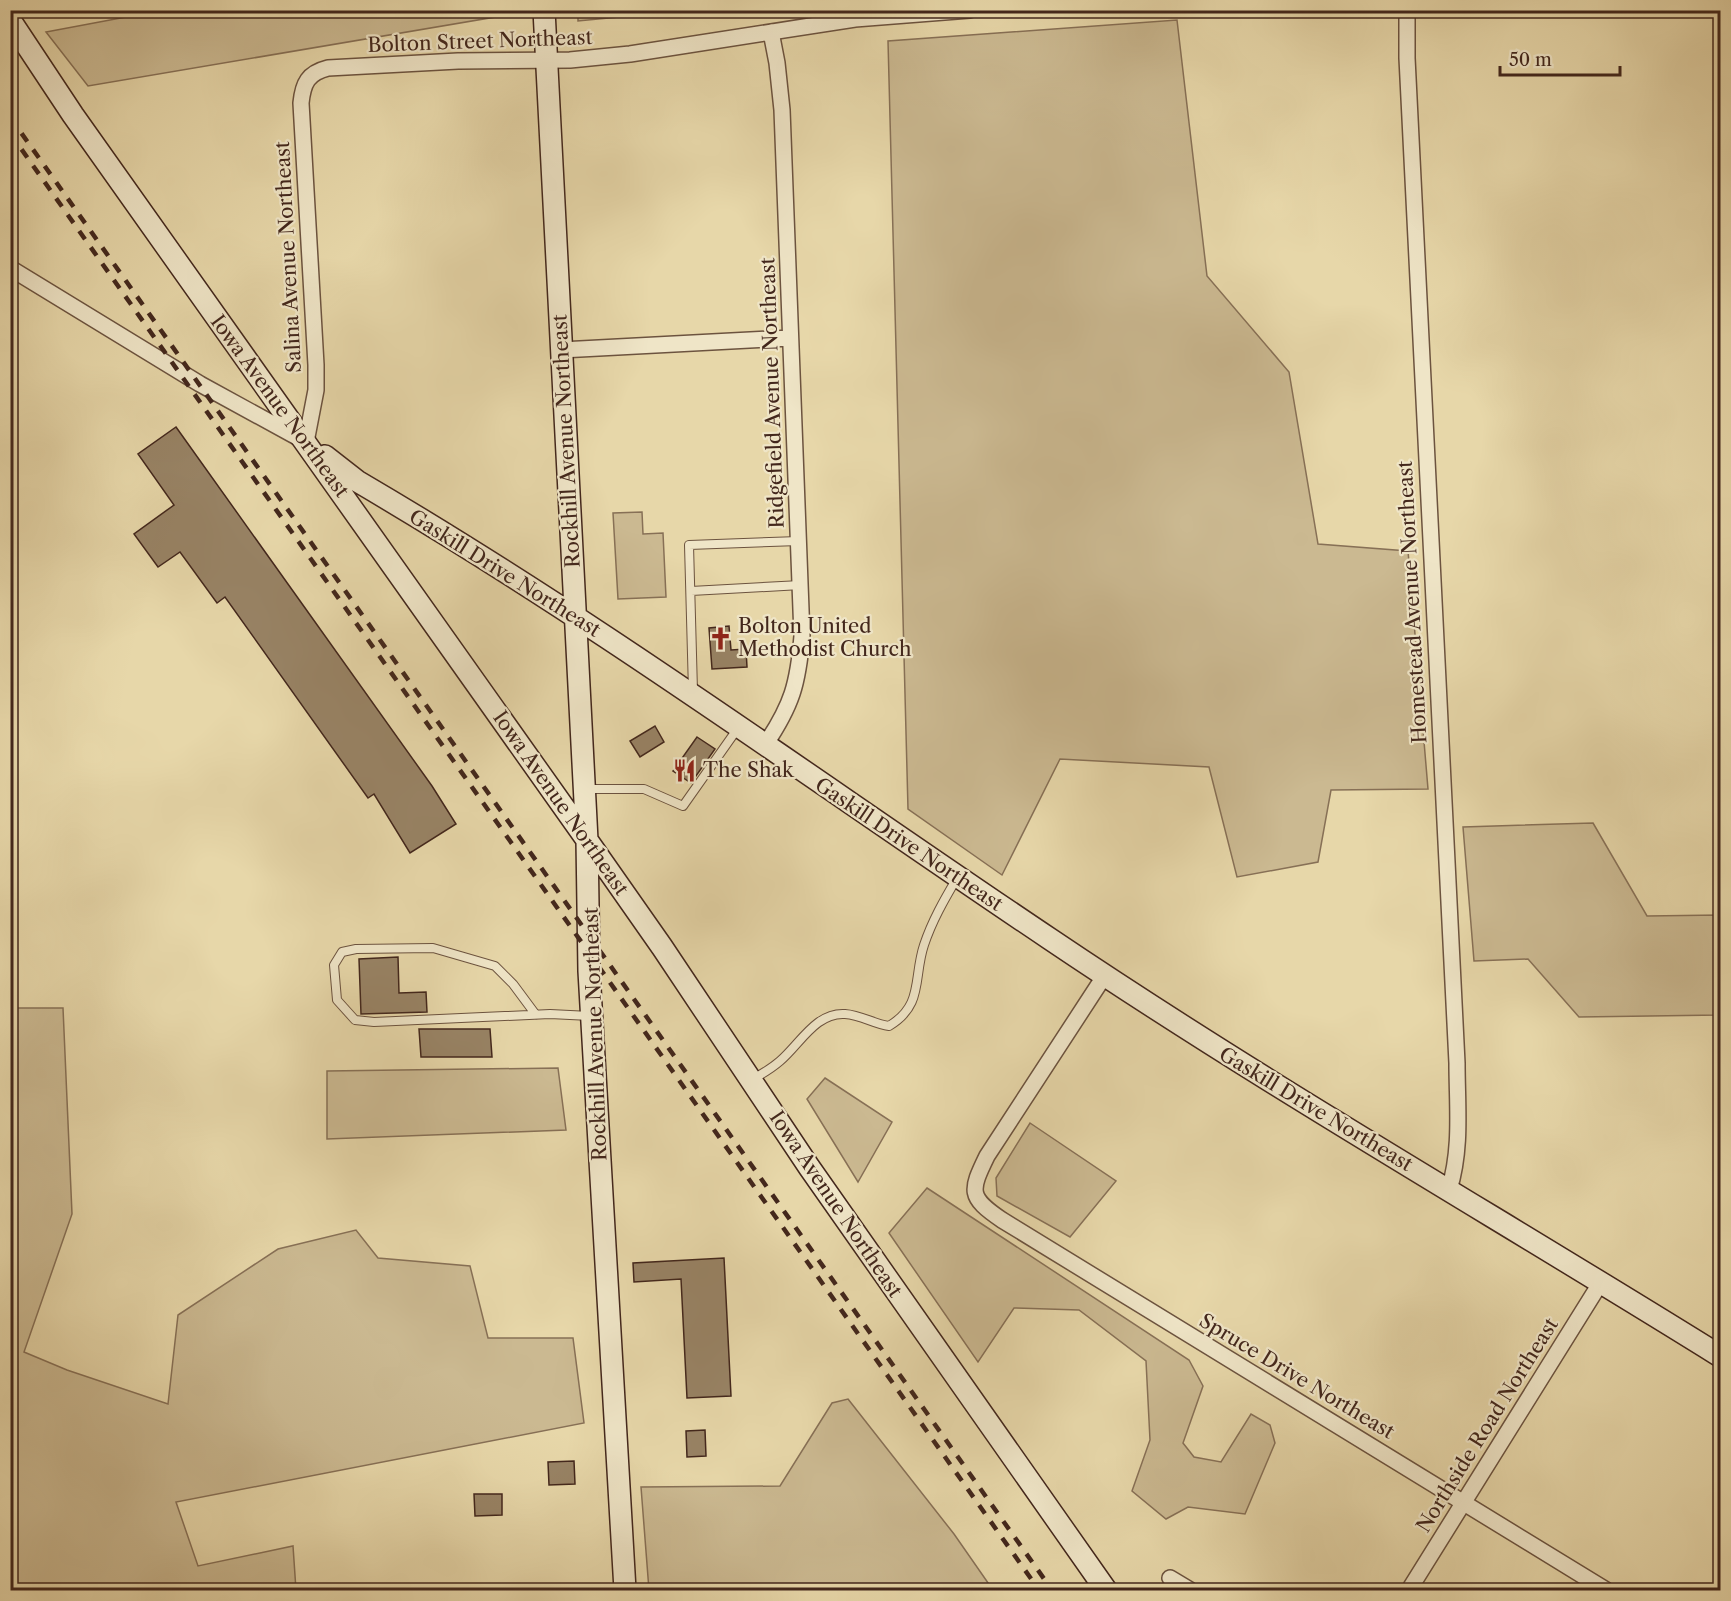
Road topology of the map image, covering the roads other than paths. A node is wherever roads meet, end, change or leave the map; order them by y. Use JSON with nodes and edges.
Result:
{"nodes":[{"id":1,"x":544,"y":10,"type":"edge"},
{"id":2,"x":970,"y":10,"type":"edge"},
{"id":3,"x":1407,"y":10,"type":"edge"},
{"id":4,"x":10,"y":20,"type":"edge"},
{"id":5,"x":771,"y":32,"type":"junction"},
{"id":6,"x":546,"y":60,"type":"junction"},
{"id":7,"x":313,"y":73,"type":"joint"},
{"id":8,"x":10,"y":268,"type":"edge"},
{"id":9,"x":790,"y":338,"type":"junction"},
{"id":10,"x":561,"y":350,"type":"junction"},
{"id":11,"x":306,"y":442,"type":"junction"},
{"id":12,"x":799,"y":541,"type":"junction"},
{"id":13,"x":801,"y":585,"type":"junction"},
{"id":14,"x":690,"y":591,"type":"junction"},
{"id":15,"x":575,"y":617,"type":"junction"},
{"id":16,"x":693,"y":696,"type":"junction"},
{"id":17,"x":739,"y":727,"type":"junction"},
{"id":18,"x":765,"y":745,"type":"junction"},
{"id":19,"x":583,"y":789,"type":"junction"},
{"id":20,"x":587,"y":840,"type":"junction"},
{"id":21,"x":958,"y":877,"type":"junction"},
{"id":22,"x":1105,"y":975,"type":"junction"},
{"id":23,"x":536,"y":1015,"type":"junction"},
{"id":24,"x":591,"y":1017,"type":"junction"},
{"id":25,"x":751,"y":1081,"type":"junction"},
{"id":26,"x":1449,"y":1190,"type":"junction"},
{"id":27,"x":1601,"y":1282,"type":"junction"},
{"id":28,"x":1720,"y":1356,"type":"edge"},
{"id":29,"x":1464,"y":1502,"type":"junction"},
{"id":30,"x":1170,"y":1578,"type":"dead end"},
{"id":31,"x":625,"y":1590,"type":"edge"},
{"id":32,"x":1106,"y":1590,"type":"edge"},
{"id":33,"x":1190,"y":1590,"type":"edge"},
{"id":34,"x":1409,"y":1590,"type":"edge"},
{"id":35,"x":1606,"y":1590,"type":"edge"}],
"edges":[{"from":1,"to":6,"type":"main road","name":"Rockhill Avenue Northeast"},
{"from":2,"to":5,"type":"street","name":"Bolton Street Northeast"},
{"from":3,"to":26,"type":"street","name":"Homestead Avenue Northeast"},
{"from":4,"to":11,"type":"main road","name":"Iowa Avenue Northeast"},
{"from":5,"to":6,"type":"street","name":"Bolton Street Northeast"},
{"from":5,"to":9,"type":"street","name":"Ridgefield Avenue Northeast"},
{"from":6,"to":7,"type":"street","name":"Bolton Street Northeast"},
{"from":6,"to":10,"type":"main road","name":"Rockhill Avenue Northeast"},
{"from":7,"to":11,"type":"street","name":"Salina Avenue Northeast"},
{"from":8,"to":11,"type":"street","name":"Gaskill Drive Northeast"},
{"from":9,"to":10,"type":"street"},
{"from":9,"to":12,"type":"street","name":"Ridgefield Avenue Northeast"},
{"from":10,"to":15,"type":"main road","name":"Rockhill Avenue Northeast"},
{"from":11,"to":15,"type":"main road","name":"Gaskill Drive Northeast"},
{"from":11,"to":20,"type":"main road","name":"Iowa Avenue Northeast"},
{"from":12,"to":13,"type":"street","name":"Ridgefield Avenue Northeast"},
{"from":12,"to":14,"type":"lane"},
{"from":13,"to":14,"type":"lane"},
{"from":13,"to":18,"type":"street","name":"Ridgefield Avenue Northeast"},
{"from":14,"to":16,"type":"lane"},
{"from":15,"to":16,"type":"main road","name":"Gaskill Drive Northeast"},
{"from":15,"to":19,"type":"main road","name":"Rockhill Avenue Northeast"},
{"from":16,"to":17,"type":"main road","name":"Gaskill Drive Northeast"},
{"from":17,"to":18,"type":"main road","name":"Gaskill Drive Northeast"},
{"from":17,"to":19,"type":"lane"},
{"from":18,"to":21,"type":"main road","name":"Gaskill Drive Northeast"},
{"from":19,"to":20,"type":"main road","name":"Rockhill Avenue Northeast"},
{"from":20,"to":24,"type":"main road","name":"Rockhill Avenue Northeast"},
{"from":20,"to":25,"type":"main road","name":"Iowa Avenue Northeast"},
{"from":21,"to":22,"type":"main road","name":"Gaskill Drive Northeast"},
{"from":21,"to":25,"type":"lane"},
{"from":22,"to":26,"type":"main road","name":"Gaskill Drive Northeast"},
{"from":22,"to":29,"type":"street","name":"Spruce Drive Northeast"},
{"from":23,"to":23,"type":"lane"},
{"from":23,"to":24,"type":"lane"},
{"from":24,"to":31,"type":"main road","name":"Rockhill Avenue Northeast"},
{"from":25,"to":32,"type":"main road","name":"Iowa Avenue Northeast"},
{"from":26,"to":27,"type":"main road","name":"Gaskill Drive Northeast"},
{"from":27,"to":28,"type":"main road","name":"Gaskill Drive Northeast"},
{"from":27,"to":29,"type":"street","name":"Northside Road Northeast"},
{"from":29,"to":34,"type":"street","name":"Northside Road Northeast"},
{"from":29,"to":35,"type":"street","name":"Spruce Drive Northeast"},
{"from":30,"to":33,"type":"street"}]}
